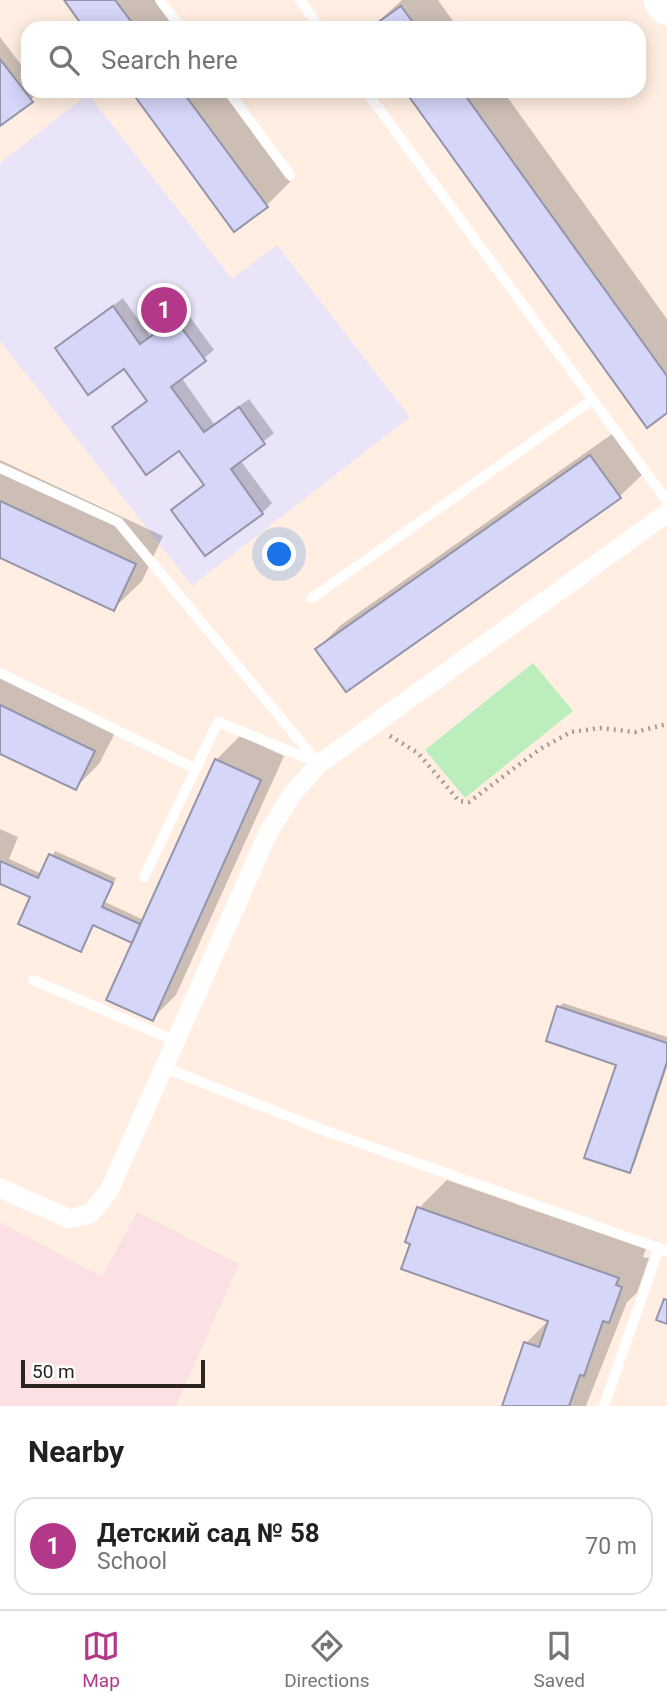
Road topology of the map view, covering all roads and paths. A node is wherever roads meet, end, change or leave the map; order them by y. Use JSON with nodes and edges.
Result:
{"nodes":[{"id":1,"x":160,"y":0,"type":"edge"},
{"id":2,"x":300,"y":0,"type":"edge"},
{"id":3,"x":661,"y":0,"type":"edge"},
{"id":4,"x":667,"y":8,"type":"edge"},
{"id":5,"x":176,"y":21,"type":"edge"},
{"id":6,"x":315,"y":21,"type":"edge"},
{"id":7,"x":233,"y":98,"type":"edge"},
{"id":8,"x":371,"y":98,"type":"edge"},
{"id":9,"x":290,"y":175,"type":"dead end"},
{"id":10,"x":592,"y":400,"type":"junction"},
{"id":11,"x":0,"y":468,"type":"edge"},
{"id":12,"x":667,"y":500,"type":"edge"},
{"id":13,"x":667,"y":513,"type":"edge"},
{"id":14,"x":312,"y":598,"type":"dead end"},
{"id":15,"x":0,"y":673,"type":"edge"},
{"id":16,"x":667,"y":724,"type":"edge"},
{"id":17,"x":372,"y":726,"type":"junction"},
{"id":18,"x":319,"y":764,"type":"junction"},
{"id":19,"x":196,"y":769,"type":"junction"},
{"id":20,"x":144,"y":877,"type":"dead end"},
{"id":21,"x":33,"y":981,"type":"dead end"},
{"id":22,"x":177,"y":1041,"type":"junction"},
{"id":23,"x":165,"y":1068,"type":"junction"},
{"id":24,"x":0,"y":1188,"type":"edge"},
{"id":25,"x":663,"y":1249,"type":"edge"},
{"id":26,"x":604,"y":1406,"type":"edge"}],
"edges":[{"from":1,"to":5,"type":"lane"},
{"from":2,"to":6,"type":"lane"},
{"from":3,"to":4,"type":"highway"},
{"from":7,"to":9,"type":"lane"},
{"from":8,"to":10,"type":"lane"},
{"from":10,"to":12,"type":"lane"},
{"from":10,"to":14,"type":"lane"},
{"from":11,"to":18,"type":"lane"},
{"from":13,"to":17,"type":"street"},
{"from":15,"to":19,"type":"lane"},
{"from":16,"to":17,"type":"path"},
{"from":17,"to":18,"type":"street"},
{"from":18,"to":19,"type":"lane"},
{"from":18,"to":22,"type":"street"},
{"from":19,"to":20,"type":"lane"},
{"from":21,"to":22,"type":"lane"},
{"from":22,"to":23,"type":"street"},
{"from":23,"to":24,"type":"street"},
{"from":23,"to":25,"type":"lane"},
{"from":25,"to":26,"type":"lane"}]}
